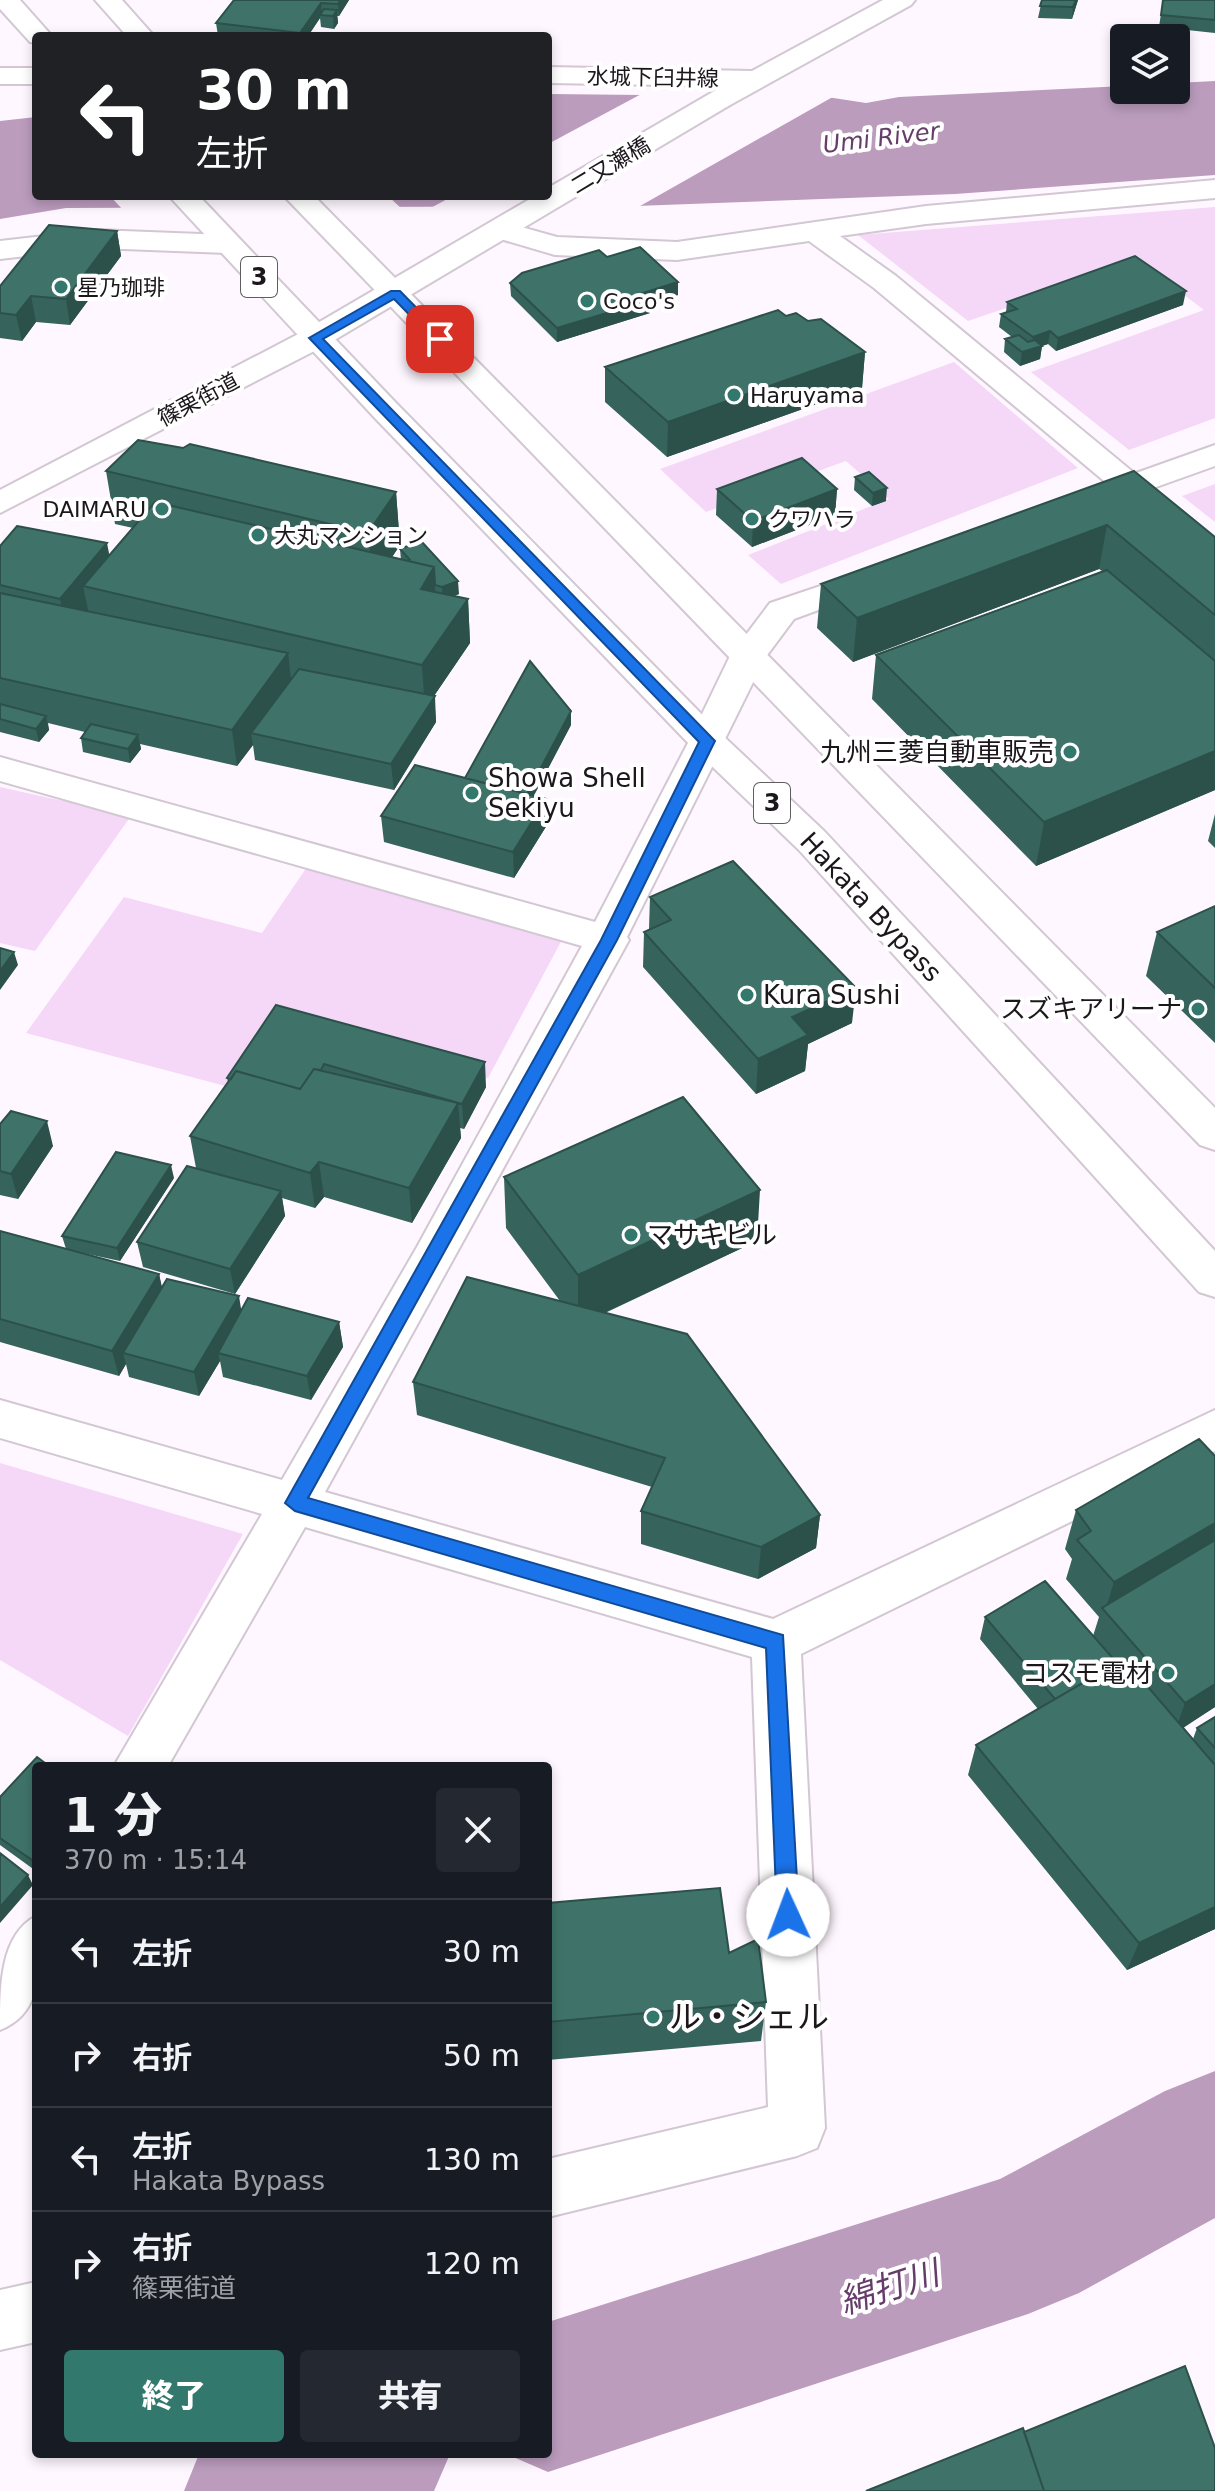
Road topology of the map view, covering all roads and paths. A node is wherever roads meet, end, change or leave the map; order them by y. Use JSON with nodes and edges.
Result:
{"nodes":[{"id":1,"x":6,"y":0,"type":"edge"},
{"id":2,"x":108,"y":0,"type":"edge"},
{"id":3,"x":902,"y":0,"type":"edge"},
{"id":4,"x":35,"y":32,"type":"edge"},
{"id":5,"x":137,"y":32,"type":"edge"},
{"id":6,"x":552,"y":75,"type":"edge"},
{"id":7,"x":0,"y":76,"type":"edge"},
{"id":8,"x":32,"y":76,"type":"edge"},
{"id":9,"x":758,"y":79,"type":"junction"},
{"id":10,"x":1215,"y":189,"type":"edge"},
{"id":11,"x":552,"y":199,"type":"edge"},
{"id":12,"x":302,"y":200,"type":"edge"},
{"id":13,"x":550,"y":200,"type":"edge"},
{"id":14,"x":192,"y":206,"type":"edge"},
{"id":15,"x":500,"y":230,"type":"junction"},
{"id":16,"x":813,"y":230,"type":"junction"},
{"id":17,"x":227,"y":244,"type":"junction"},
{"id":18,"x":0,"y":250,"type":"edge"},
{"id":19,"x":395,"y":293,"type":"junction"},
{"id":20,"x":315,"y":338,"type":"junction"},
{"id":21,"x":1215,"y":455,"type":"edge"},
{"id":22,"x":1129,"y":486,"type":"junction"},
{"id":23,"x":0,"y":503,"type":"edge"},
{"id":24,"x":1057,"y":512,"type":"edge"},
{"id":25,"x":1215,"y":557,"type":"edge"},
{"id":26,"x":898,"y":570,"type":"edge"},
{"id":27,"x":748,"y":656,"type":"junction"},
{"id":28,"x":707,"y":741,"type":"junction"},
{"id":29,"x":0,"y":769,"type":"edge"},
{"id":30,"x":609,"y":940,"type":"junction"},
{"id":31,"x":1215,"y":1134,"type":"edge"},
{"id":32,"x":1215,"y":1280,"type":"edge"},
{"id":33,"x":0,"y":1419,"type":"edge"},
{"id":34,"x":1215,"y":1429,"type":"edge"},
{"id":35,"x":295,"y":1503,"type":"junction"},
{"id":36,"x":776,"y":1642,"type":"junction"},
{"id":37,"x":142,"y":1762,"type":"edge"},
{"id":38,"x":32,"y":1949,"type":"edge"},
{"id":39,"x":0,"y":2003,"type":"edge"},
{"id":40,"x":552,"y":2187,"type":"edge"},
{"id":41,"x":32,"y":2313,"type":"edge"},
{"id":42,"x":0,"y":2320,"type":"edge"}],
"edges":[{"from":1,"to":4,"type":"main road"},
{"from":2,"to":5,"type":"main road"},
{"from":3,"to":9,"type":"main road","name":"二又瀬橋"},
{"from":6,"to":9,"type":"main road","name":"水城下臼井線"},
{"from":7,"to":8,"type":"main road"},
{"from":9,"to":11,"type":"main road","name":"二又瀬橋"},
{"from":10,"to":16,"type":"main road"},
{"from":12,"to":19,"type":"main road"},
{"from":13,"to":15,"type":"main road","name":"二又瀬橋"},
{"from":14,"to":17,"type":"main road","number":"3"},
{"from":15,"to":16,"type":"main road"},
{"from":15,"to":19,"type":"main road","name":"二又瀬橋"},
{"from":16,"to":22,"type":"main road"},
{"from":17,"to":18,"type":"main road"},
{"from":17,"to":20,"type":"main road","number":"3"},
{"from":19,"to":20,"type":"main road","name":"篠栗街道"},
{"from":19,"to":27,"type":"main road"},
{"from":20,"to":23,"type":"main road","name":"篠栗街道"},
{"from":20,"to":28,"type":"main road","name":"Hakata Bypass","number":"3"},
{"from":21,"to":22,"type":"main road"},
{"from":22,"to":24,"type":"main road"},
{"from":22,"to":25,"type":"main road"},
{"from":26,"to":27,"type":"main road"},
{"from":27,"to":28,"type":"main road"},
{"from":27,"to":31,"type":"main road"},
{"from":28,"to":30,"type":"main road"},
{"from":28,"to":32,"type":"main road","name":"Hakata Bypass","number":"3"},
{"from":29,"to":30,"type":"main road"},
{"from":30,"to":35,"type":"main road"},
{"from":33,"to":35,"type":"main road"},
{"from":34,"to":36,"type":"main road"},
{"from":35,"to":36,"type":"main road"},
{"from":35,"to":37,"type":"main road"},
{"from":36,"to":40,"type":"main road"},
{"from":38,"to":39,"type":"main road"},
{"from":41,"to":42,"type":"main road"}]}
